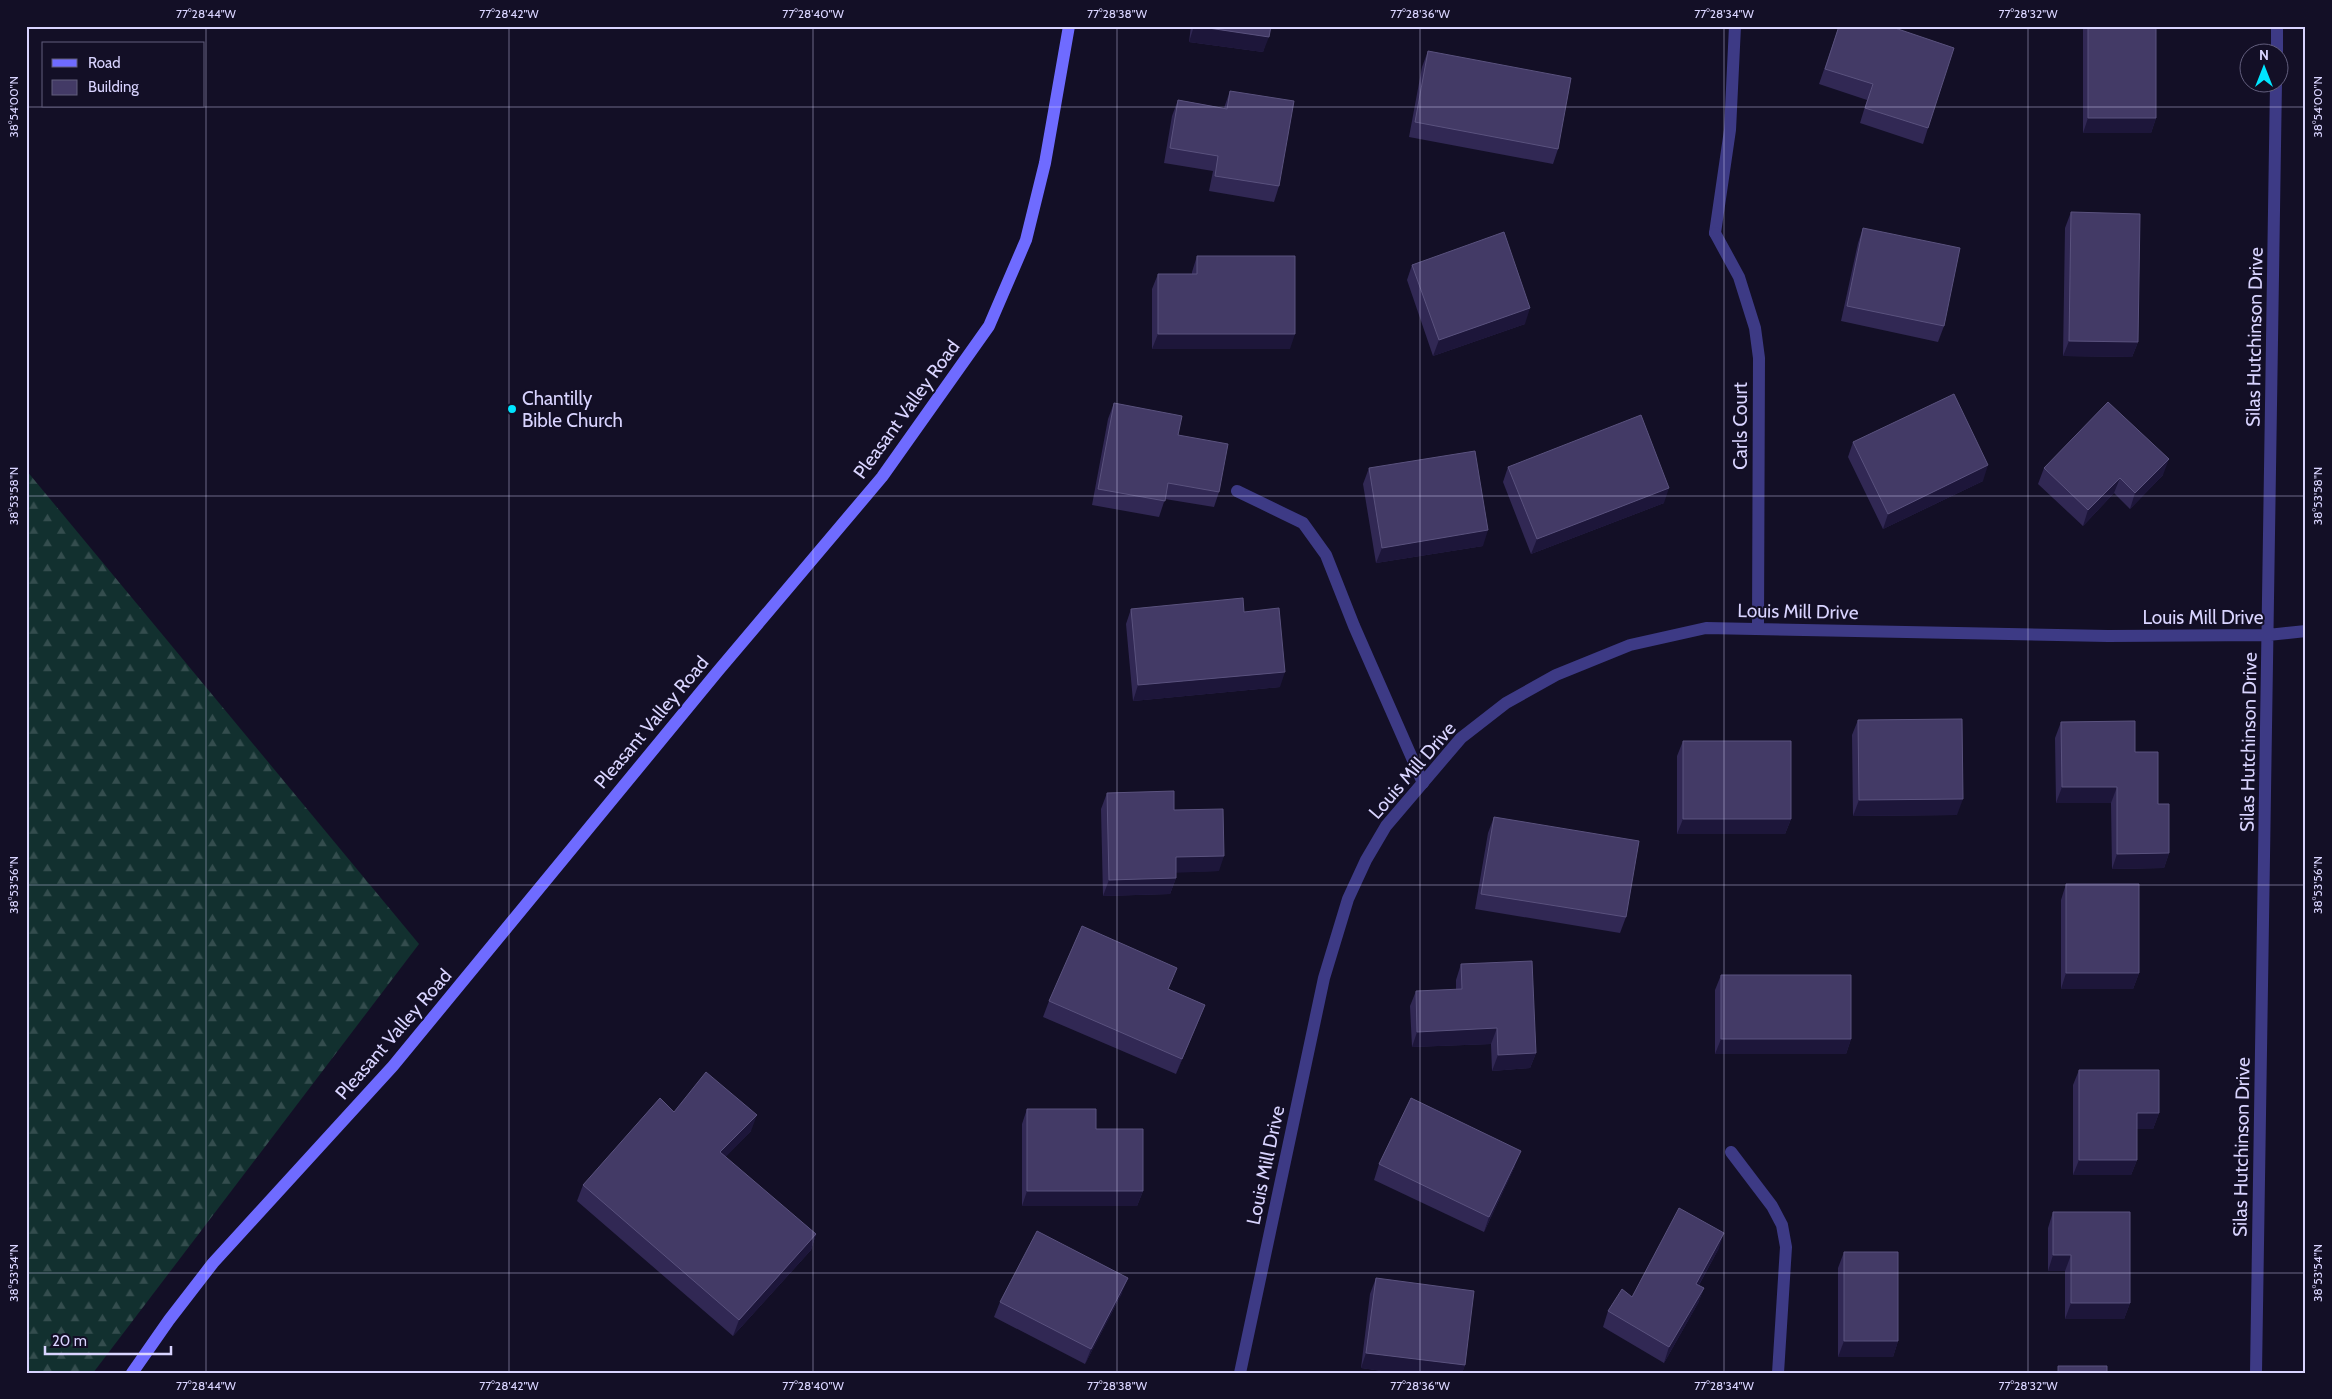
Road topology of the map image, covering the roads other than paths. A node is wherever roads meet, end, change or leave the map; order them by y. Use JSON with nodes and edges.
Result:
{"nodes":[{"id":1,"x":1069,"y":26,"type":"edge"},
{"id":2,"x":1735,"y":26,"type":"edge"},
{"id":3,"x":2277,"y":26,"type":"edge"},
{"id":4,"x":2277,"y":42,"type":"edge"},
{"id":5,"x":2276,"y":92,"type":"edge"},
{"id":6,"x":1237,"y":491,"type":"dead end"},
{"id":7,"x":1758,"y":628,"type":"junction"},
{"id":8,"x":2306,"y":631,"type":"edge"},
{"id":9,"x":2268,"y":636,"type":"junction"},
{"id":10,"x":1423,"y":783,"type":"junction"},
{"id":11,"x":1731,"y":1152,"type":"dead end"},
{"id":12,"x":132,"y":1373,"type":"edge"},
{"id":13,"x":1240,"y":1373,"type":"edge"},
{"id":14,"x":1778,"y":1373,"type":"edge"},
{"id":15,"x":2256,"y":1373,"type":"edge"}],
"edges":[{"from":1,"to":12,"type":"main road","name":"Pleasant Valley Road"},
{"from":2,"to":7,"type":"street","name":"Carls Court"},
{"from":3,"to":4,"type":"street"},
{"from":5,"to":9,"type":"street","name":"Silas Hutchinson Drive"},
{"from":6,"to":10,"type":"street"},
{"from":7,"to":9,"type":"street","name":"Louis Mill Drive"},
{"from":7,"to":10,"type":"street","name":"Louis Mill Drive"},
{"from":8,"to":9,"type":"street","name":"Louis Mill Drive"},
{"from":9,"to":15,"type":"street","name":"Silas Hutchinson Drive"},
{"from":10,"to":13,"type":"street","name":"Louis Mill Drive"},
{"from":11,"to":14,"type":"street"}]}
